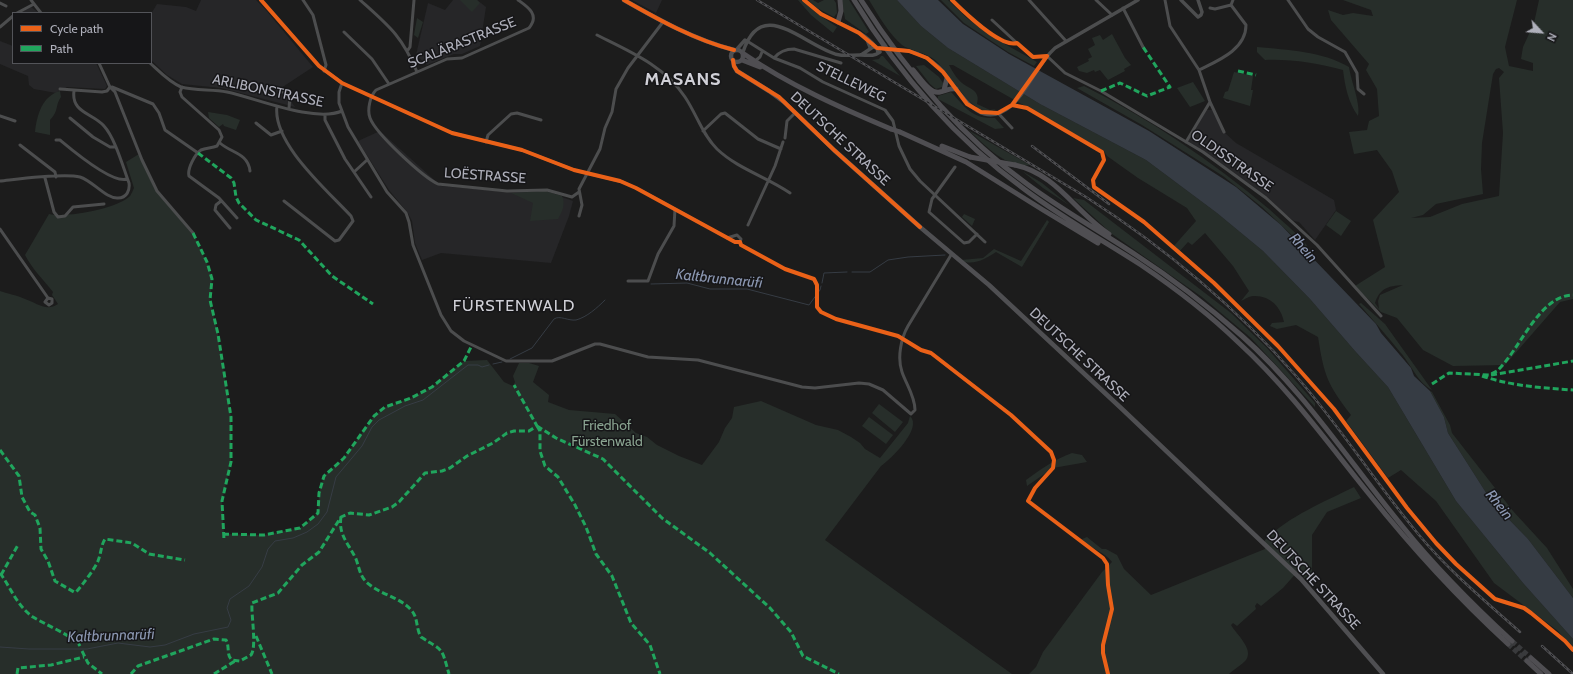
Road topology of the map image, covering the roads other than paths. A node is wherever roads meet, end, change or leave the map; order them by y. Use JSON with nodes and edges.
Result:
{"nodes":[{"id":1,"x":31,"y":0,"type":"edge"},
{"id":2,"x":261,"y":0,"type":"edge"},
{"id":3,"x":303,"y":0,"type":"edge"},
{"id":4,"x":360,"y":0,"type":"edge"},
{"id":5,"x":414,"y":0,"type":"edge"},
{"id":6,"x":518,"y":0,"type":"edge"},
{"id":7,"x":624,"y":0,"type":"edge"},
{"id":8,"x":804,"y":0,"type":"edge"},
{"id":9,"x":840,"y":0,"type":"edge"},
{"id":10,"x":854,"y":0,"type":"edge"},
{"id":11,"x":861,"y":0,"type":"edge"},
{"id":12,"x":1029,"y":0,"type":"edge"},
{"id":13,"x":1096,"y":0,"type":"edge"},
{"id":14,"x":1138,"y":0,"type":"edge"},
{"id":15,"x":1165,"y":0,"type":"edge"},
{"id":16,"x":1181,"y":0,"type":"edge"},
{"id":17,"x":1198,"y":0,"type":"edge"},
{"id":18,"x":1233,"y":0,"type":"edge"},
{"id":19,"x":1288,"y":0,"type":"edge"},
{"id":20,"x":0,"y":3,"type":"edge"},
{"id":21,"x":34,"y":4,"type":"junction"},
{"id":22,"x":1230,"y":5,"type":"junction"},
{"id":23,"x":6,"y":6,"type":"dead end"},
{"id":24,"x":1123,"y":8,"type":"junction"},
{"id":25,"x":1210,"y":8,"type":"dead end"},
{"id":26,"x":19,"y":12,"type":"edge"},
{"id":27,"x":40,"y":12,"type":"edge"},
{"id":28,"x":1112,"y":15,"type":"junction"},
{"id":29,"x":12,"y":17,"type":"edge"},
{"id":30,"x":992,"y":20,"type":"dead end"},
{"id":31,"x":663,"y":22,"type":"junction"},
{"id":32,"x":838,"y":22,"type":"junction"},
{"id":33,"x":791,"y":25,"type":"dead end"},
{"id":34,"x":0,"y":27,"type":"edge"},
{"id":35,"x":879,"y":29,"type":"junction"},
{"id":36,"x":749,"y":30,"type":"dead end"},
{"id":37,"x":344,"y":32,"type":"dead end"},
{"id":38,"x":597,"y":35,"type":"dead end"},
{"id":39,"x":866,"y":38,"type":"junction"},
{"id":40,"x":745,"y":40,"type":"junction"},
{"id":41,"x":1066,"y":41,"type":"junction"},
{"id":42,"x":1143,"y":47,"type":"dead end"},
{"id":43,"x":722,"y":48,"type":"junction"},
{"id":44,"x":870,"y":49,"type":"junction"},
{"id":45,"x":408,"y":50,"type":"junction"},
{"id":46,"x":736,"y":50,"type":"junction"},
{"id":47,"x":878,"y":50,"type":"junction"},
{"id":48,"x":762,"y":52,"type":"junction"},
{"id":49,"x":743,"y":53,"type":"junction"},
{"id":50,"x":861,"y":55,"type":"junction"},
{"id":51,"x":871,"y":55,"type":"junction"},
{"id":52,"x":637,"y":56,"type":"junction"},
{"id":53,"x":1047,"y":56,"type":"junction"},
{"id":54,"x":732,"y":58,"type":"junction"},
{"id":55,"x":774,"y":58,"type":"junction"},
{"id":56,"x":741,"y":61,"type":"junction"},
{"id":57,"x":755,"y":61,"type":"junction"},
{"id":58,"x":841,"y":62,"type":"dead end"},
{"id":59,"x":99,"y":64,"type":"edge"},
{"id":60,"x":151,"y":64,"type":"edge"},
{"id":61,"x":1200,"y":70,"type":"junction"},
{"id":62,"x":324,"y":71,"type":"junction"},
{"id":63,"x":771,"y":71,"type":"junction"},
{"id":64,"x":418,"y":72,"type":"junction"},
{"id":65,"x":740,"y":73,"type":"junction"},
{"id":66,"x":948,"y":78,"type":"junction"},
{"id":67,"x":342,"y":83,"type":"junction"},
{"id":68,"x":389,"y":84,"type":"junction"},
{"id":69,"x":110,"y":87,"type":"junction"},
{"id":70,"x":182,"y":87,"type":"junction"},
{"id":71,"x":60,"y":89,"type":"dead end"},
{"id":72,"x":956,"y":89,"type":"junction"},
{"id":73,"x":944,"y":90,"type":"junction"},
{"id":74,"x":74,"y":91,"type":"junction"},
{"id":75,"x":282,"y":91,"type":"dead end"},
{"id":76,"x":1364,"y":94,"type":"dead end"},
{"id":77,"x":372,"y":96,"type":"junction"},
{"id":78,"x":1210,"y":102,"type":"junction"},
{"id":79,"x":277,"y":106,"type":"junction"},
{"id":80,"x":289,"y":108,"type":"junction"},
{"id":81,"x":342,"y":111,"type":"junction"},
{"id":82,"x":795,"y":113,"type":"junction"},
{"id":83,"x":998,"y":113,"type":"junction"},
{"id":84,"x":325,"y":115,"type":"junction"},
{"id":85,"x":0,"y":116,"type":"edge"},
{"id":86,"x":70,"y":118,"type":"dead end"},
{"id":87,"x":541,"y":120,"type":"dead end"},
{"id":88,"x":14,"y":122,"type":"dead end"},
{"id":89,"x":256,"y":123,"type":"dead end"},
{"id":90,"x":1012,"y":128,"type":"dead end"},
{"id":91,"x":282,"y":131,"type":"junction"},
{"id":92,"x":703,"y":131,"type":"junction"},
{"id":93,"x":1224,"y":132,"type":"dead end"},
{"id":94,"x":911,"y":137,"type":"junction"},
{"id":95,"x":785,"y":138,"type":"dead end"},
{"id":96,"x":56,"y":140,"type":"dead end"},
{"id":97,"x":486,"y":142,"type":"junction"},
{"id":98,"x":783,"y":142,"type":"dead end"},
{"id":99,"x":1186,"y":142,"type":"junction"},
{"id":100,"x":220,"y":143,"type":"junction"},
{"id":101,"x":20,"y":145,"type":"dead end"},
{"id":102,"x":115,"y":147,"type":"junction"},
{"id":103,"x":781,"y":149,"type":"junction"},
{"id":104,"x":198,"y":153,"type":"junction"},
{"id":105,"x":367,"y":160,"type":"junction"},
{"id":106,"x":955,"y":167,"type":"dead end"},
{"id":107,"x":250,"y":171,"type":"dead end"},
{"id":108,"x":354,"y":172,"type":"junction"},
{"id":109,"x":587,"y":173,"type":"junction"},
{"id":110,"x":56,"y":177,"type":"junction"},
{"id":111,"x":45,"y":178,"type":"junction"},
{"id":112,"x":127,"y":179,"type":"junction"},
{"id":113,"x":768,"y":180,"type":"junction"},
{"id":114,"x":0,"y":181,"type":"edge"},
{"id":115,"x":579,"y":192,"type":"junction"},
{"id":116,"x":790,"y":194,"type":"dead end"},
{"id":117,"x":935,"y":195,"type":"junction"},
{"id":118,"x":371,"y":196,"type":"dead end"},
{"id":119,"x":221,"y":201,"type":"junction"},
{"id":120,"x":284,"y":201,"type":"dead end"},
{"id":121,"x":104,"y":204,"type":"dead end"},
{"id":122,"x":675,"y":209,"type":"junction"},
{"id":123,"x":579,"y":216,"type":"dead end"},
{"id":124,"x":237,"y":218,"type":"dead end"},
{"id":125,"x":748,"y":225,"type":"dead end"},
{"id":126,"x":230,"y":228,"type":"dead end"},
{"id":127,"x":0,"y":229,"type":"edge"},
{"id":128,"x":193,"y":233,"type":"dead end"},
{"id":129,"x":977,"y":234,"type":"junction"},
{"id":130,"x":727,"y":238,"type":"dead end"},
{"id":131,"x":985,"y":242,"type":"dead end"},
{"id":132,"x":951,"y":254,"type":"junction"},
{"id":133,"x":1136,"y":255,"type":"junction"},
{"id":134,"x":1142,"y":266,"type":"junction"},
{"id":135,"x":628,"y":281,"type":"dead end"},
{"id":136,"x":48,"y":298,"type":"dead end"},
{"id":137,"x":1381,"y":316,"type":"dead end"},
{"id":138,"x":1383,"y":674,"type":"edge"},
{"id":139,"x":1542,"y":674,"type":"edge"},
{"id":140,"x":1549,"y":674,"type":"edge"}],
"edges":[{"from":1,"to":21,"type":"street"},
{"from":2,"to":62,"type":"street"},
{"from":3,"to":62,"type":"street"},
{"from":4,"to":45,"type":"street"},
{"from":5,"to":45,"type":"street"},
{"from":6,"to":64,"type":"street","name":"SCALÄRASTRASSE"},
{"from":7,"to":31,"type":"main road"},
{"from":8,"to":32,"type":"street"},
{"from":9,"to":32,"type":"highway"},
{"from":10,"to":134,"type":"highway"},
{"from":11,"to":35,"type":"highway"},
{"from":12,"to":41,"type":"street"},
{"from":13,"to":28,"type":"street"},
{"from":14,"to":24,"type":"street"},
{"from":15,"to":61,"type":"street"},
{"from":16,"to":17,"type":"street"},
{"from":18,"to":22,"type":"street"},
{"from":19,"to":76,"type":"street"},
{"from":20,"to":23,"type":"street"},
{"from":21,"to":26,"type":"street"},
{"from":21,"to":27,"type":"street"},
{"from":22,"to":25,"type":"street"},
{"from":22,"to":61,"type":"street"},
{"from":24,"to":28,"type":"street"},
{"from":24,"to":42,"type":"street"},
{"from":28,"to":41,"type":"street"},
{"from":29,"to":34,"type":"street"},
{"from":30,"to":53,"type":"street"},
{"from":31,"to":43,"type":"main road"},
{"from":31,"to":52,"type":"street"},
{"from":32,"to":39,"type":"street"},
{"from":33,"to":50,"type":"street"},
{"from":35,"to":73,"type":"highway"},
{"from":35,"to":133,"type":"highway"},
{"from":36,"to":40,"type":"street"},
{"from":37,"to":68,"type":"street"},
{"from":38,"to":52,"type":"street"},
{"from":39,"to":44,"type":"street"},
{"from":39,"to":47,"type":"street"},
{"from":40,"to":46,"type":"street"},
{"from":40,"to":48,"type":"street","name":"STELLEWEG"},
{"from":40,"to":49,"type":"street"},
{"from":41,"to":53,"type":"street"},
{"from":43,"to":46,"type":"main road"},
{"from":43,"to":54,"type":"main road"},
{"from":44,"to":47,"type":"street"},
{"from":44,"to":50,"type":"street"},
{"from":44,"to":51,"type":"street"},
{"from":45,"to":64,"type":"street"},
{"from":46,"to":49,"type":"main road"},
{"from":46,"to":54,"type":"main road"},
{"from":47,"to":51,"type":"street"},
{"from":47,"to":66,"type":"street","bridge":true},
{"from":48,"to":55,"type":"street","name":"STELLEWEG"},
{"from":48,"to":57,"type":"street"},
{"from":49,"to":56,"type":"main road"},
{"from":49,"to":57,"type":"highway"},
{"from":50,"to":51,"type":"street"},
{"from":52,"to":92,"type":"street"},
{"from":52,"to":109,"type":"street"},
{"from":53,"to":83,"type":"street"},
{"from":53,"to":99,"type":"street","name":"OLDISSTRASSE"},
{"from":54,"to":56,"type":"main road"},
{"from":54,"to":65,"type":"main road","name":"DEUTSCHE STRASSE"},
{"from":55,"to":58,"type":"street"},
{"from":55,"to":117,"type":"street","name":"STELLEWEG"},
{"from":56,"to":63,"type":"highway"},
{"from":56,"to":65,"type":"main road"},
{"from":57,"to":63,"type":"highway"},
{"from":59,"to":69,"type":"street"},
{"from":60,"to":70,"type":"street","name":"ARLIBONSTRASSE"},
{"from":61,"to":78,"type":"street"},
{"from":62,"to":67,"type":"street"},
{"from":63,"to":94,"type":"highway","bridge":true},
{"from":64,"to":68,"type":"street","name":"SCALÄRASTRASSE"},
{"from":65,"to":82,"type":"main road","name":"DEUTSCHE STRASSE"},
{"from":66,"to":72,"type":"street"},
{"from":66,"to":73,"type":"highway"},
{"from":67,"to":77,"type":"street"},
{"from":67,"to":81,"type":"street"},
{"from":68,"to":77,"type":"street","name":"SCALÄRASTRASSE"},
{"from":69,"to":74,"type":"street"},
{"from":69,"to":104,"type":"street"},
{"from":69,"to":128,"type":"street"},
{"from":70,"to":79,"type":"street","name":"ARLIBONSTRASSE"},
{"from":70,"to":100,"type":"street"},
{"from":71,"to":74,"type":"street"},
{"from":72,"to":73,"type":"highway"},
{"from":72,"to":83,"type":"street"},
{"from":74,"to":102,"type":"street"},
{"from":75,"to":80,"type":"street"},
{"from":77,"to":97,"type":"street"},
{"from":77,"to":115,"type":"street","name":"LOËSTRASSE"},
{"from":78,"to":93,"type":"street"},
{"from":78,"to":99,"type":"street"},
{"from":79,"to":80,"type":"street","name":"ARLIBONSTRASSE"},
{"from":79,"to":91,"type":"street"},
{"from":80,"to":84,"type":"street","name":"ARLIBONSTRASSE"},
{"from":81,"to":84,"type":"street","name":"ARLIBONSTRASSE"},
{"from":81,"to":105,"type":"street"},
{"from":82,"to":95,"type":"street"},
{"from":82,"to":132,"type":"main road","name":"DEUTSCHE STRASSE"},
{"from":83,"to":90,"type":"street"},
{"from":84,"to":108,"type":"street"},
{"from":85,"to":88,"type":"street"},
{"from":86,"to":102,"type":"street"},
{"from":87,"to":97,"type":"street"},
{"from":89,"to":91,"type":"street"},
{"from":91,"to":120,"type":"street"},
{"from":92,"to":103,"type":"street"},
{"from":92,"to":113,"type":"street"},
{"from":94,"to":133,"type":"highway","bridge":true},
{"from":94,"to":134,"type":"highway"},
{"from":96,"to":112,"type":"street"},
{"from":97,"to":109,"type":"street"},
{"from":98,"to":103,"type":"street"},
{"from":99,"to":137,"type":"street","name":"OLDISSTRASSE"},
{"from":100,"to":104,"type":"street"},
{"from":100,"to":107,"type":"street"},
{"from":101,"to":110,"type":"street"},
{"from":102,"to":112,"type":"street"},
{"from":103,"to":113,"type":"street"},
{"from":104,"to":119,"type":"street"},
{"from":105,"to":108,"type":"street"},
{"from":105,"to":132,"type":"street"},
{"from":106,"to":117,"type":"street"},
{"from":108,"to":118,"type":"street"},
{"from":109,"to":115,"type":"street"},
{"from":109,"to":122,"type":"street"},
{"from":110,"to":111,"type":"street"},
{"from":110,"to":112,"type":"street"},
{"from":111,"to":114,"type":"street"},
{"from":111,"to":121,"type":"street"},
{"from":113,"to":116,"type":"street"},
{"from":113,"to":125,"type":"street"},
{"from":115,"to":123,"type":"street"},
{"from":117,"to":129,"type":"street","name":"STELLEWEG"},
{"from":117,"to":129,"type":"street"},
{"from":119,"to":124,"type":"street"},
{"from":119,"to":126,"type":"street"},
{"from":122,"to":130,"type":"street"},
{"from":122,"to":135,"type":"street"},
{"from":127,"to":136,"type":"street"},
{"from":129,"to":131,"type":"street","name":"STELLEWEG"},
{"from":132,"to":138,"type":"main road","name":"DEUTSCHE STRASSE"},
{"from":133,"to":134,"type":"highway"},
{"from":139,"to":140,"type":"highway"}]}
